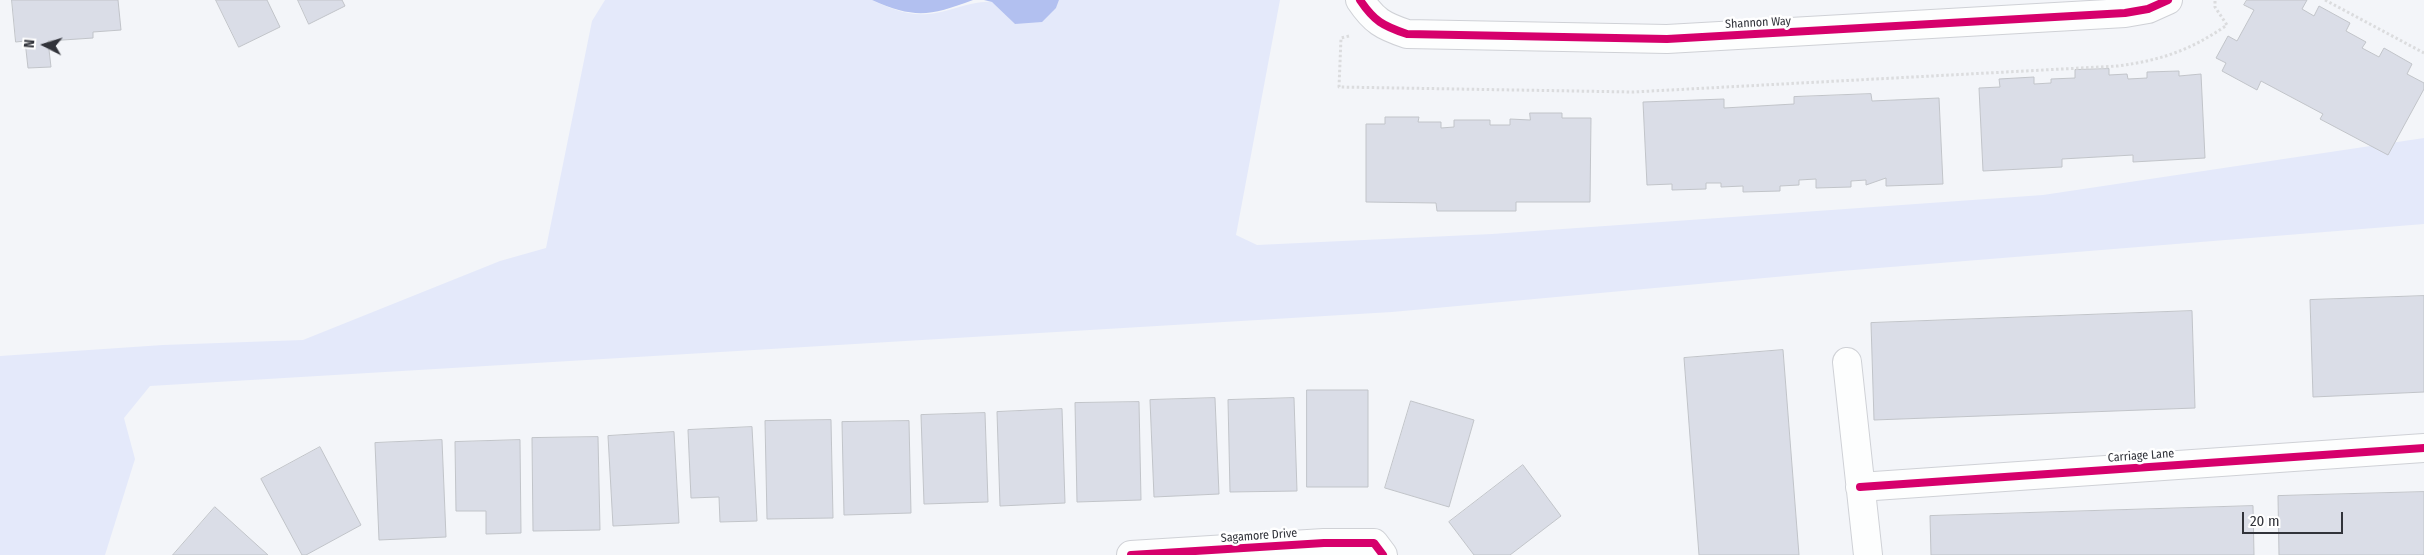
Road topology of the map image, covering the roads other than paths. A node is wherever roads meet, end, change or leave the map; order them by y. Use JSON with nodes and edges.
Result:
{"nodes":[{"id":1,"x":2168,"y":0,"type":"edge"},
{"id":2,"x":1366,"y":8,"type":"edge"},
{"id":3,"x":1846,"y":362,"type":"dead end"},
{"id":4,"x":2424,"y":448,"type":"edge"},
{"id":5,"x":1860,"y":487,"type":"junction"},
{"id":6,"x":1131,"y":555,"type":"edge"},
{"id":7,"x":1383,"y":555,"type":"edge"},
{"id":8,"x":1868,"y":555,"type":"edge"}],
"edges":[{"from":1,"to":2,"type":"street","name":"Shannon Way"},
{"from":3,"to":5,"type":"street"},
{"from":4,"to":5,"type":"street","name":"Carriage Lane"},
{"from":5,"to":8,"type":"street"},
{"from":6,"to":7,"type":"street","name":"Sagamore Drive"}]}
